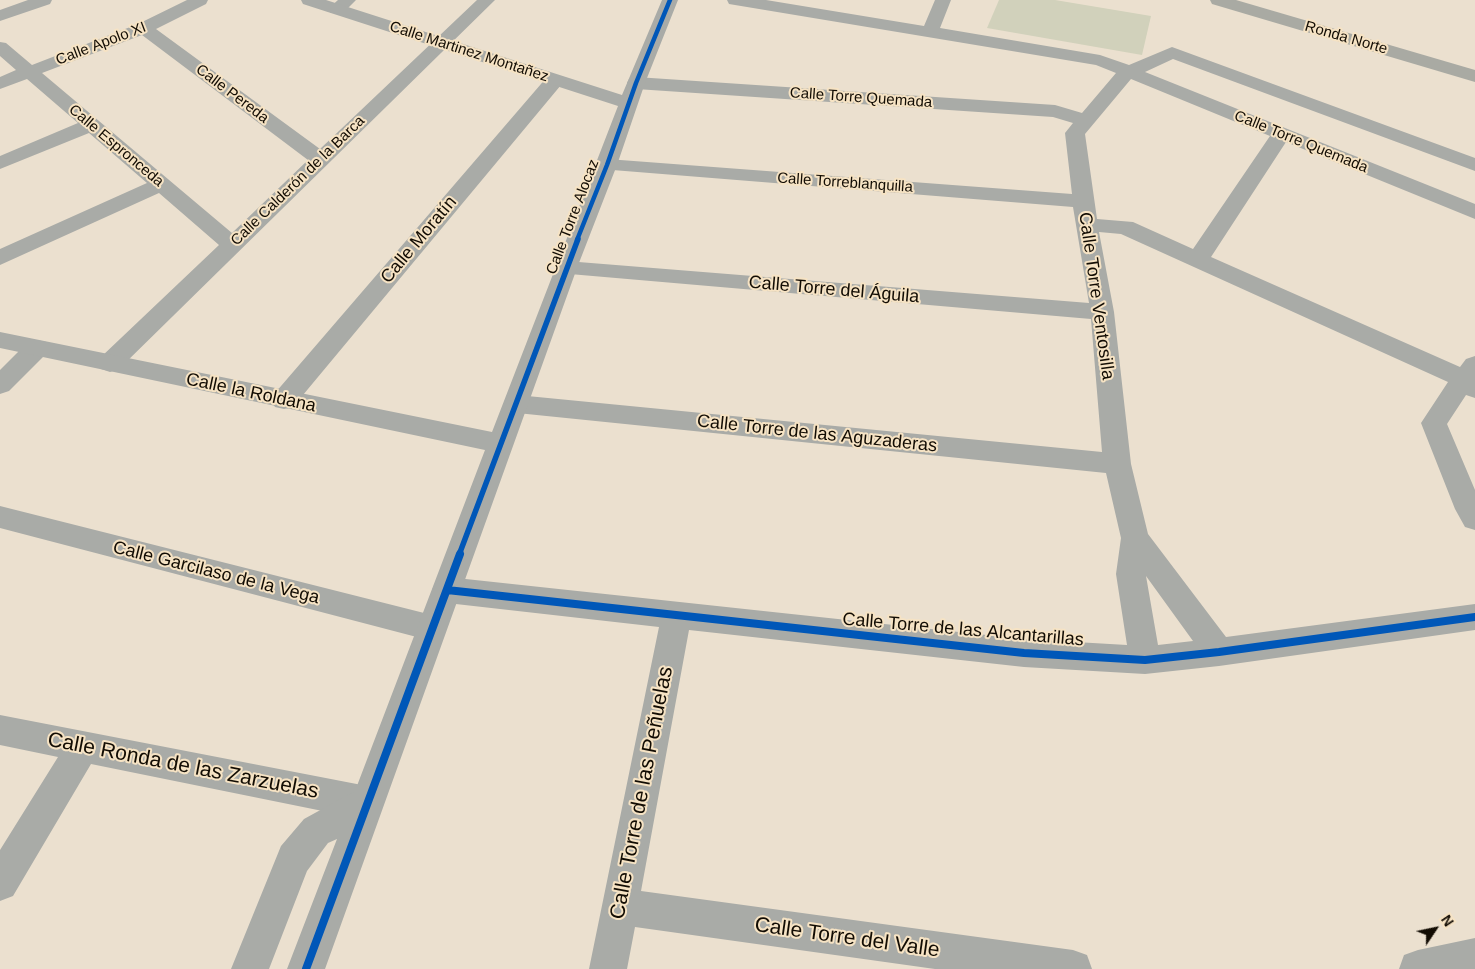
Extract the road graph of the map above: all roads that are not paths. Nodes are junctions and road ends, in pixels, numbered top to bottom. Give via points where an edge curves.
1 (44, 0) edge
2 (200, 0) edge
3 (309, 0) edge
4 (487, 0) edge
5 (670, 0) edge
6 (735, 0) edge
7 (943, 0) edge
8 (1218, 0) edge
9 (343, 4) edge
10 (0, 16) edge
11 (144, 28) junction
12 (930, 32) junction
13 (442, 44) junction
14 (0, 47) edge
15 (29, 72) junction
16 (1127, 72) junction
17 (1475, 76) edge
18 (554, 81) junction
19 (0, 82) edge
20 (636, 82) junction
21 (629, 103) junction
22 (1085, 120) junction
23 (91, 125) junction
24 (1281, 134) junction
25 (320, 160) junction
26 (0, 162) edge
27 (607, 165) junction
28 (1475, 165) edge
29 (162, 184) junction
30 (1082, 201) junction
31 (1475, 212) edge
32 (1088, 225) junction
33 (232, 245) junction
34 (0, 258) edge
35 (1198, 258) junction
36 (566, 268) junction
37 (1102, 312) junction
38 (0, 340) edge
39 (37, 348) junction
40 (110, 363) junction
41 (1471, 378) edge
42 (0, 385) edge
43 (284, 400) junction
44 (516, 404) junction
45 (502, 444) junction
46 (1117, 464) junction
47 (0, 517) edge
48 (1475, 519) edge
49 (1135, 538) junction
50 (447, 590) junction
51 (676, 616) junction
52 (1475, 617) edge
53 (432, 628) junction
54 (1220, 652) junction
55 (1145, 660) junction
56 (0, 730) edge
57 (83, 746) junction
58 (366, 803) junction
59 (0, 883) edge
60 (620, 907) junction
61 (1475, 957) edge
62 (250, 969) edge
63 (306, 969) edge
64 (608, 969) edge
65 (1073, 969) edge
66 (1418, 969) edge

1 - 10 street
2 - 11 street, Calle Apolo XI
3 - 9 street, Calle Martinez Montañez
4 - 13 street, Calle Calderón de la Barca
5 - 20 street, Calle Torre Alocaz
6 - 12 street, Calle Torre Quemada
7 - 12 street
8 - 17 main road, Ronda Norte
9 - 13 street, Calle Martinez Montañez
11 - 15 street, Calle Apolo XI
11 - 25 street, Calle Pereda
12 - 16 street, Calle Torre Quemada via 1100,60
13 - 18 street, Calle Martinez Montañez
13 - 25 street, Calle Calderón de la Barca
14 - 15 street, Calle Espronceda
15 - 19 street, Calle Apolo XI
15 - 23 street, Calle Espronceda
16 - 22 street, Calle Torre Ventosilla
16 - 24 street, Calle Torre Quemada
16 - 28 street via 1172,52
18 - 21 street, Calle Martinez Montañez
18 - 43 street, Calle Moratín
20 - 21 street, Calle Torre Alocaz
20 - 22 street, Calle Torre Quemada via 1055,111
21 - 27 street, Calle Torre Alocaz
22 - 30 street, Calle Torre Ventosilla via 1075,133
23 - 26 street
23 - 29 street, Calle Espronceda
24 - 31 street, Calle Torre Quemada
24 - 35 street
25 - 33 street, Calle Calderón de la Barca
27 - 30 street, Calle Torreblanquilla
27 - 36 street, Calle Torre Alocaz
29 - 33 street, Calle Espronceda
29 - 34 street
30 - 32 street, Calle Torre Ventosilla
32 - 35 street via 1125,227
32 - 37 street, Calle Torre Ventosilla
33 - 40 street, Calle Calderón de la Barca
35 - 41 street
36 - 37 street, Calle Torre del Águila
36 - 44 street, Calle Torre Alocaz
37 - 46 street, Calle Torre Ventosilla
38 - 39 street, Calle la Roldana
39 - 40 street, Calle la Roldana
39 - 42 street
40 - 43 street, Calle la Roldana
41 - 48 street via 1434,424
43 - 45 street, Calle la Roldana
44 - 45 street, Calle Torre Alocaz
44 - 46 street, Calle Torre de las Aguzaderas
45 - 50 street, Calle Torre Alocaz
46 - 49 street, Calle Torre Ventosilla
47 - 53 street, Calle Garcilaso de la Vega
49 - 54 street, Calle Torre Ventosilla
49 - 55 street, Calle Torre Ventosilla via 1130,574
50 - 51 street, Calle Torre de las Alcantarillas
50 - 53 street, Calle Torre Alocaz
51 - 55 street, Calle Torre de las Alcantarillas via 1024,653
51 - 60 street, Calle Torre de las Peñuelas
52 - 54 street, Calle Torre de las Alcantarillas
53 - 58 street, Calle Torre Alocaz
54 - 55 street, Calle Torre de las Alcantarillas
56 - 57 street, Calle Ronda de las Zarzuelas
57 - 58 street, Calle Ronda de las Zarzuelas
57 - 59 street
58 - 62 street, Calle Ronda de las Zarzuelas via 316,832 294,859
58 - 63 street
60 - 64 street, Calle Torre de las Peñuelas
60 - 65 street, Calle Torre del Valle
61 - 66 street

